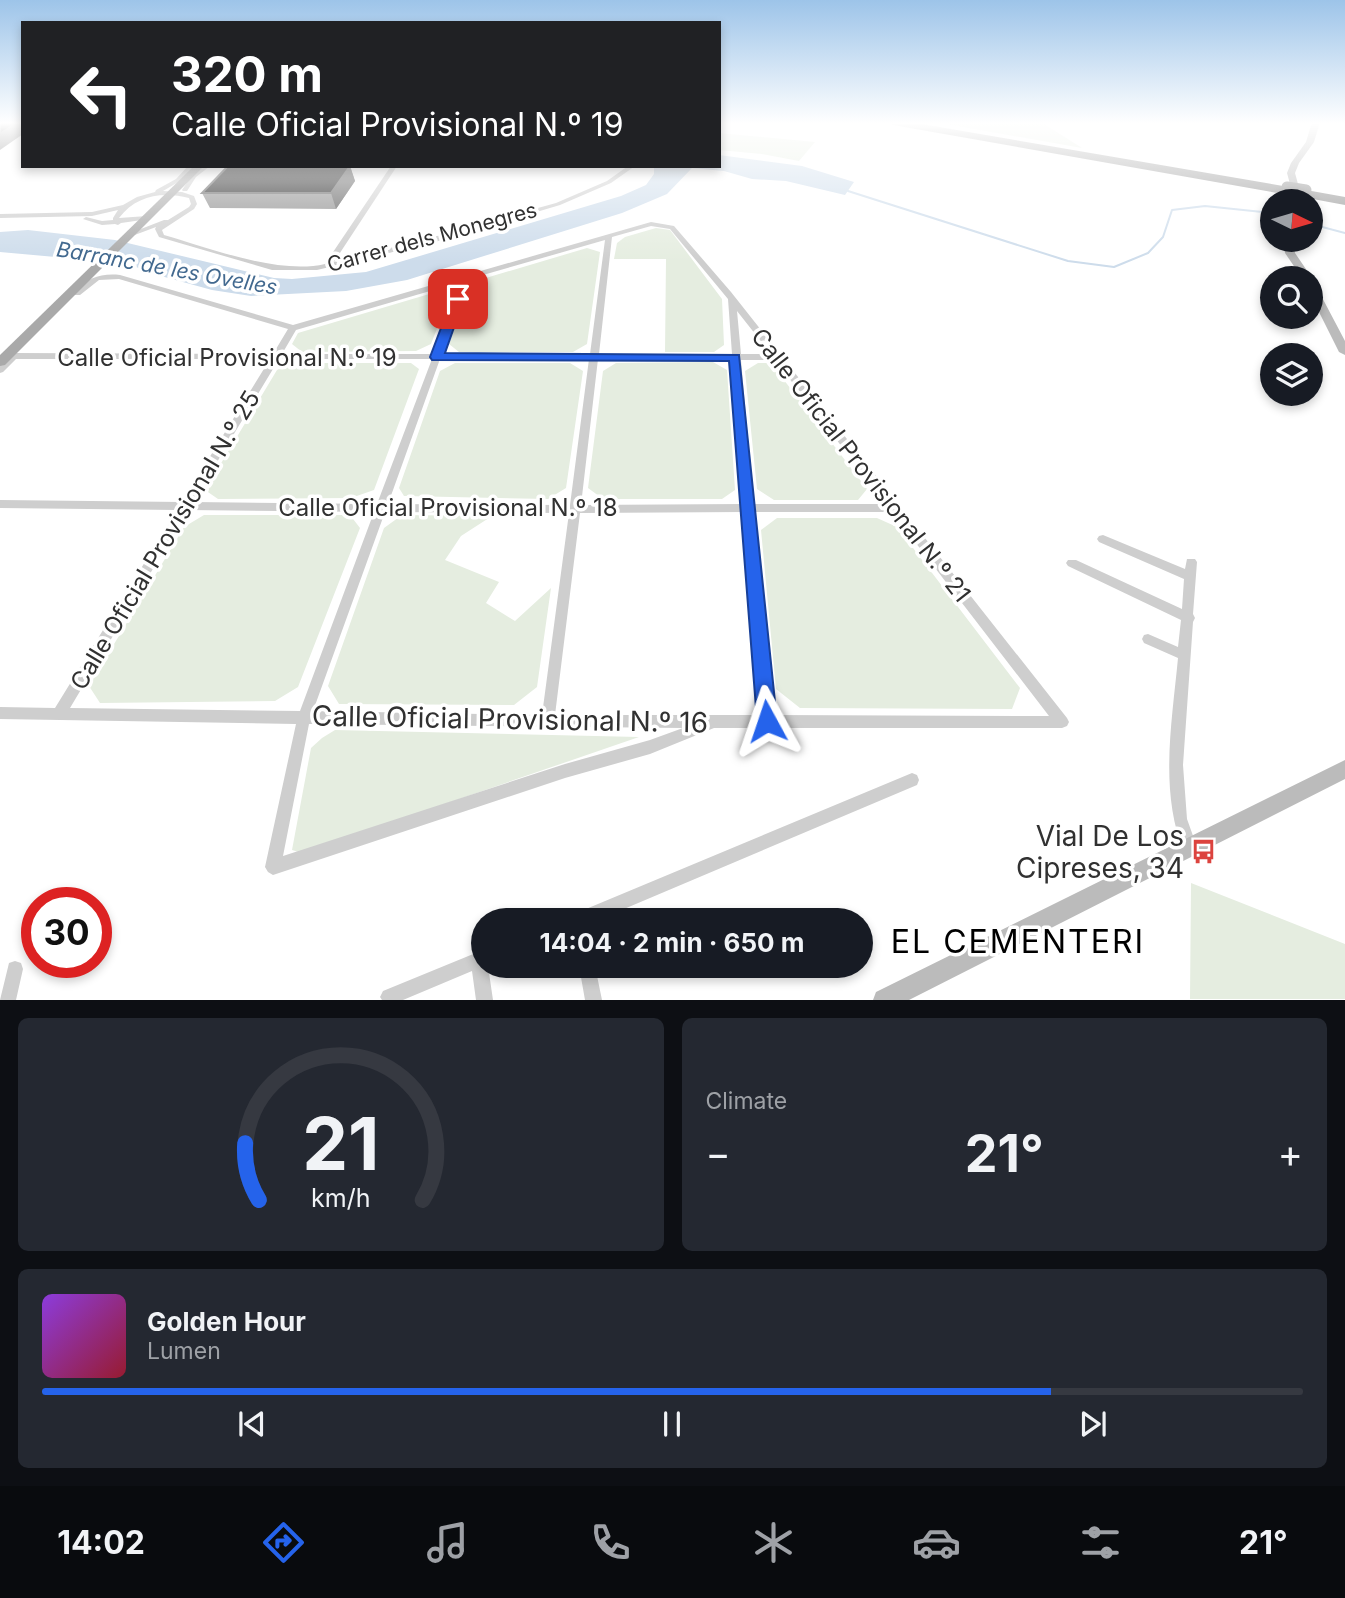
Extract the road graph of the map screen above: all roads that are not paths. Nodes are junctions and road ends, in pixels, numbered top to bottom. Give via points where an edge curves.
1 (392, 169) edge
2 (628, 169) edge
3 (1170, 169) edge
4 (1291, 169) edge
5 (191, 176) edge
6 (1288, 189) edge
7 (1298, 189) edge
8 (171, 193) junction
9 (141, 197) junction
10 (192, 197) junction
11 (1323, 197) edge
12 (1345, 199) edge
13 (122, 207) junction
14 (80, 215) junction
15 (0, 216) edge
16 (143, 219) junction
17 (173, 219) junction
18 (118, 223) junction
19 (127, 234) junction
20 (609, 237) junction
21 (100, 262) junction
22 (327, 266) junction
23 (466, 278) junction
24 (732, 299) junction
25 (1323, 309) edge
26 (293, 328) junction
27 (1345, 352) edge
28 (0, 356) edge
29 (14, 356) junction
30 (277, 357) junction
31 (437, 357) junction
32 (596, 357) junction
33 (735, 357) junction
34 (777, 358) junction
35 (0, 362) edge
36 (0, 370) edge
37 (0, 504) edge
38 (186, 505) junction
39 (382, 507) junction
40 (895, 508) junction
41 (575, 509) junction
42 (749, 509) junction
43 (1103, 539) dead end
44 (1191, 562) dead end
45 (1072, 563) dead end
46 (1191, 577) junction
47 (1189, 618) junction
48 (1148, 639) dead end
49 (1185, 656) junction
50 (0, 713) edge
51 (58, 715) junction
52 (304, 717) junction
53 (548, 721) junction
54 (715, 721) junction
55 (767, 721) junction
56 (1062, 722) joint
57 (1345, 769) edge
58 (912, 780) dead end
59 (1189, 847) junction
60 (608, 908) edge
61 (471, 962) edge
62 (15, 969) dead end
63 (483, 978) edge
64 (590, 978) edge
65 (389, 997) dead end
66 (7, 999) edge
67 (485, 999) edge
68 (594, 999) edge
69 (884, 999) edge

1 - 22 street
2 - 22 street, Carrer dels Monegres via 558,204
3 - 6 highway, bridge
4 - 7 street
5 - 8 main road
5 - 8 main road
5 - 9 street
5 - 10 street
8 - 9 street
8 - 10 street
8 - 16 main road
9 - 13 street
10 - 17 street via 192,208
11 - 12 highway
13 - 14 street via 104,214
13 - 18 street
14 - 15 street
14 - 18 street
16 - 18 street
16 - 19 main road
17 - 19 street
17 - 22 street, Carrer dels Monegres via 158,229 161,236 272,268
18 - 19 street
19 - 21 main road
20 - 23 street
20 - 24 street, Calle Oficial Provisional N.º 21 via 650,224 672,227
20 - 32 street
21 - 28 main road
21 - 35 main road
23 - 26 street
23 - 31 street
24 - 33 street
24 - 34 street, Calle Oficial Provisional N.º 21
25 - 27 street
26 - 29 street via 120,277 101,276 86,284
26 - 30 street, Calle Oficial Provisional N.º 25
29 - 30 street, Calle Oficial Provisional N.º 19
29 - 36 street
30 - 31 street, Calle Oficial Provisional N.º 19
30 - 38 street, Calle Oficial Provisional N.º 25
31 - 32 street, Calle Oficial Provisional N.º 19
31 - 39 street
32 - 33 street, Calle Oficial Provisional N.º 19
32 - 41 street
33 - 34 street, Calle Oficial Provisional N.º 19
33 - 42 street
34 - 40 street, Calle Oficial Provisional N.º 21
37 - 38 street, Calle Oficial Provisional N.º 18
38 - 39 street, Calle Oficial Provisional N.º 18
38 - 51 street, Calle Oficial Provisional N.º 25
39 - 41 street, Calle Oficial Provisional N.º 18
39 - 52 street
40 - 42 street, Calle Oficial Provisional N.º 18
40 - 56 street, Calle Oficial Provisional N.º 21
41 - 42 street, Calle Oficial Provisional N.º 18
41 - 53 street
42 - 55 street
43 - 46 street
44 - 46 street
45 - 47 street
46 - 47 street
47 - 49 street
48 - 49 street
49 - 59 street via 1177,787
50 - 51 street, Calle Oficial Provisional N.º 16
51 - 52 street, Calle Oficial Provisional N.º 16
52 - 53 street, Calle Oficial Provisional N.º 16
52 - 54 street via 274,867 650,747
53 - 54 street, Calle Oficial Provisional N.º 16
54 - 55 street, Calle Oficial Provisional N.º 16
55 - 56 street, Calle Oficial Provisional N.º 16
57 - 59 street
58 - 60 street
59 - 69 street
61 - 65 street
62 - 66 street
63 - 67 street
64 - 68 street

